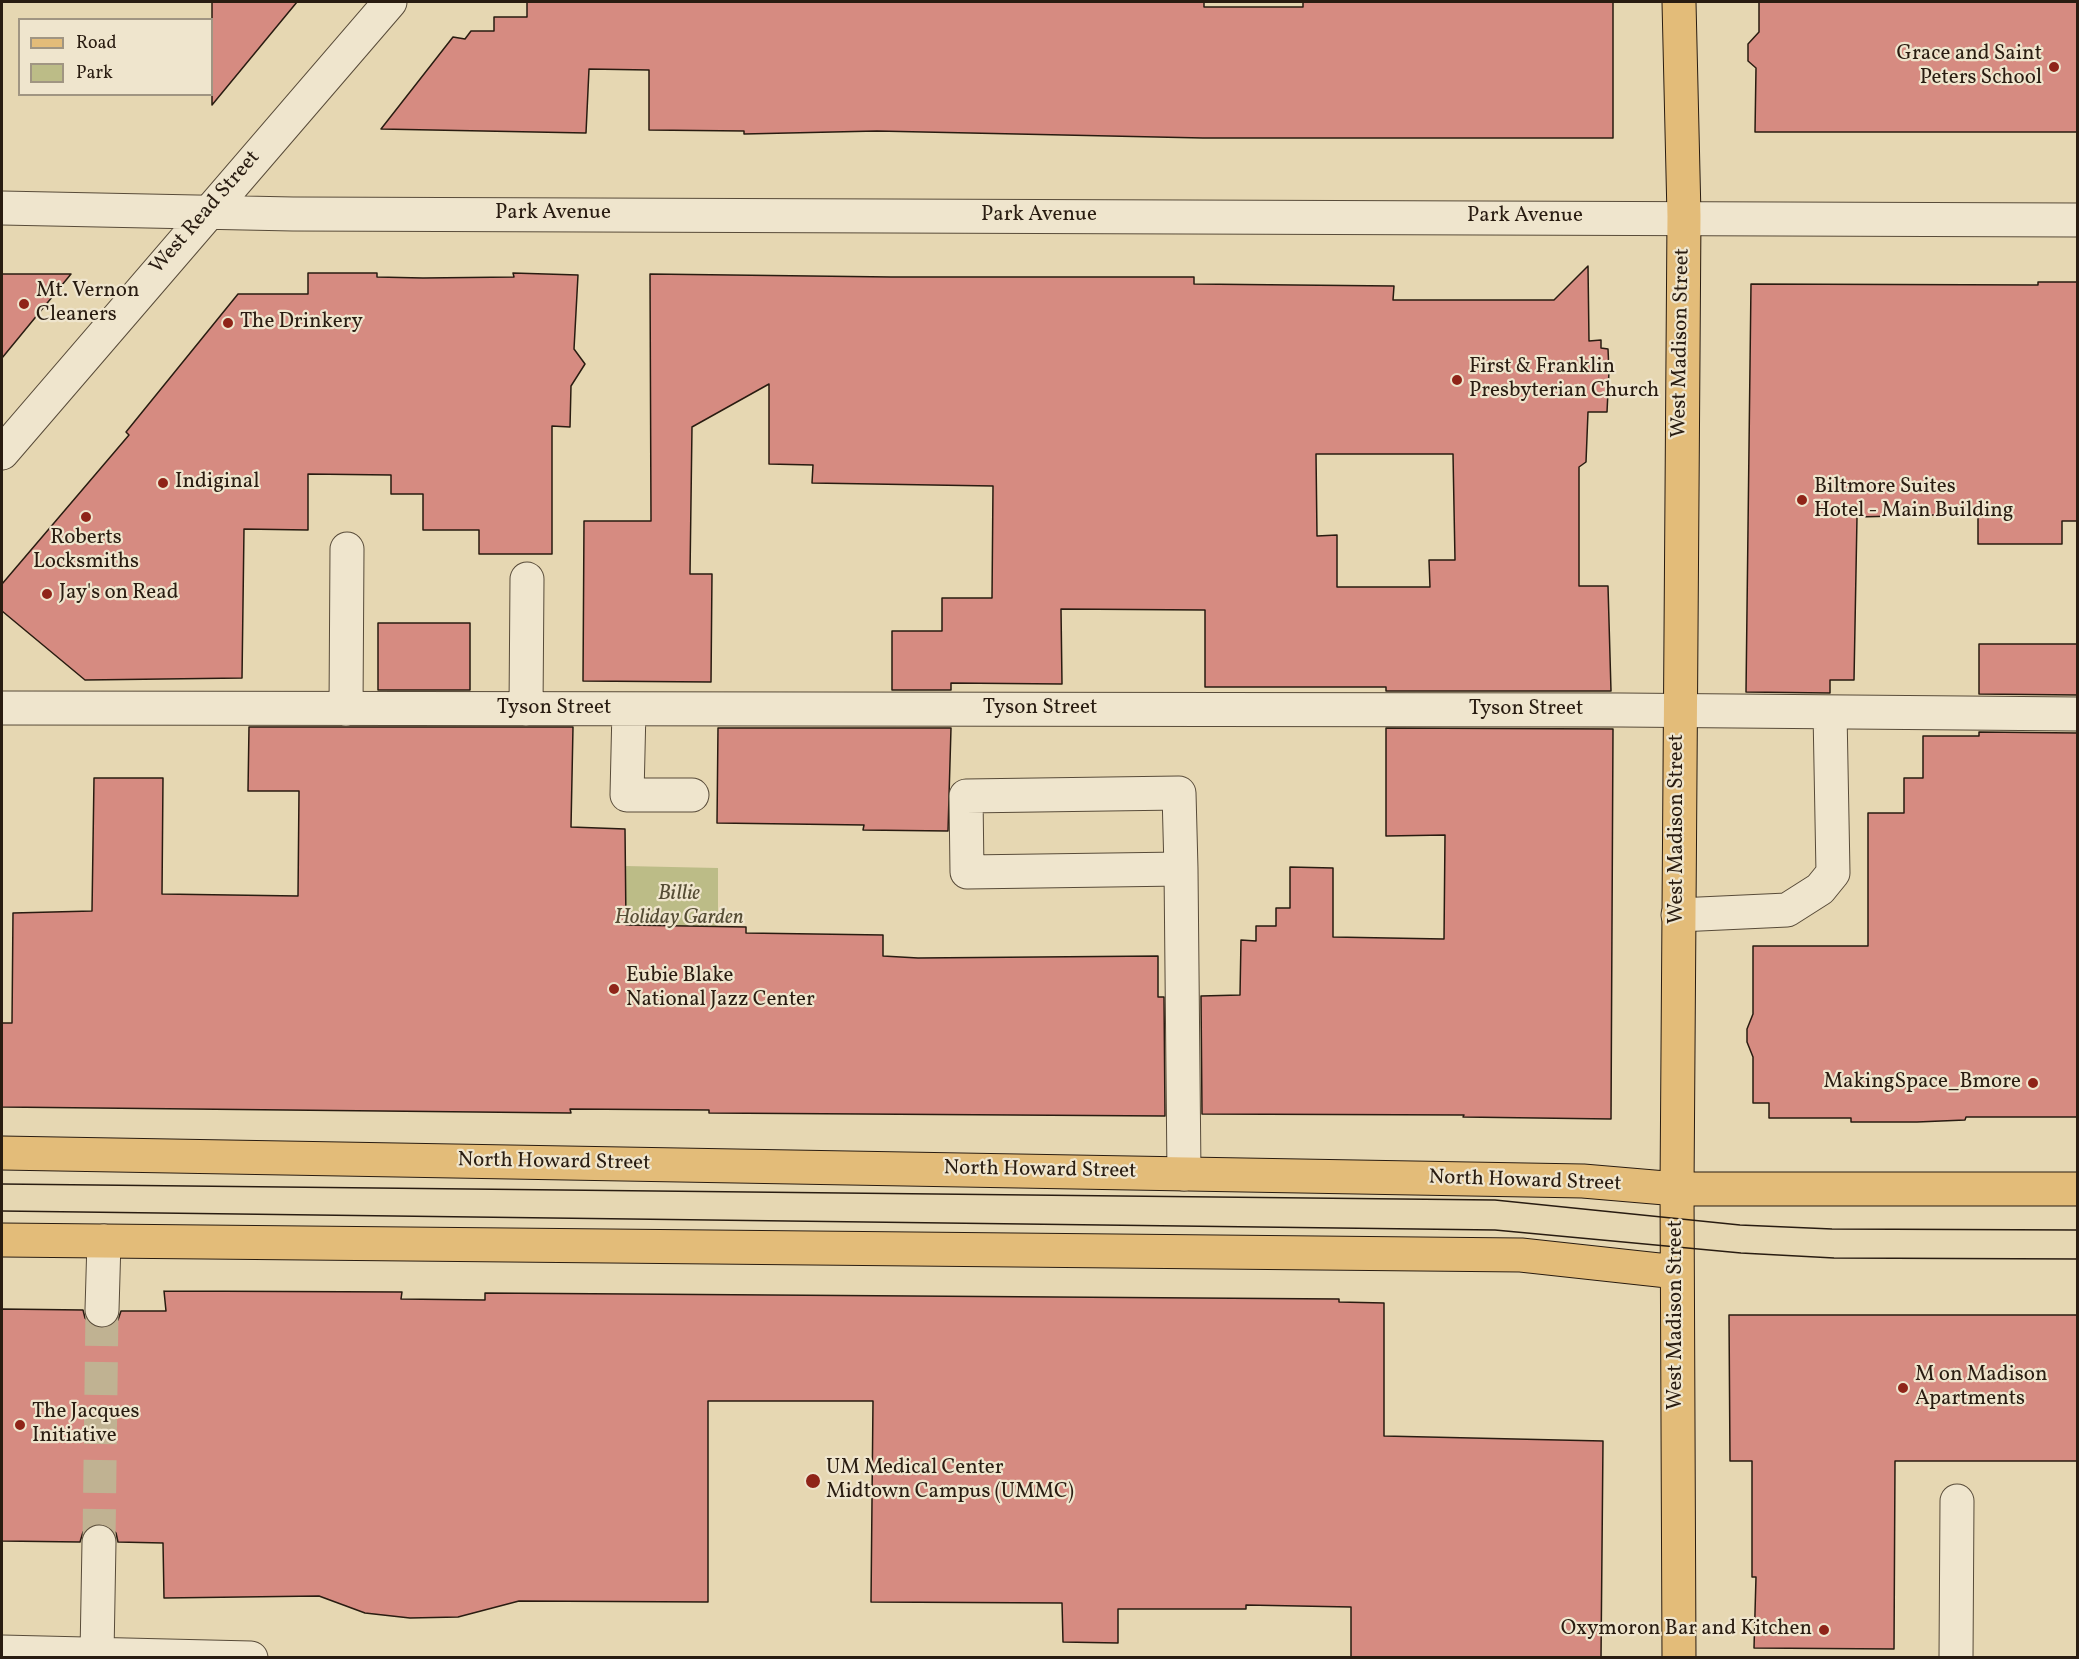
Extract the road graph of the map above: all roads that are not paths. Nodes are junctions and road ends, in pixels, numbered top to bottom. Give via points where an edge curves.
1 (390, 2) edge
2 (1678, 2) edge
3 (2, 208) edge
4 (206, 213) junction
5 (1683, 216) junction
6 (2078, 220) edge
7 (2, 453) edge
8 (347, 549) dead end
9 (527, 579) dead end
10 (2, 708) edge
11 (346, 709) junction
12 (526, 709) junction
13 (629, 709) junction
14 (1678, 711) junction
15 (1830, 712) junction
16 (2078, 714) edge
17 (692, 795) dead end
18 (1181, 870) junction
19 (1678, 915) junction
20 (2, 1153) edge
21 (1184, 1174) junction
22 (1677, 1189) junction
23 (2078, 1189) edge
24 (2, 1240) edge
25 (104, 1241) junction
26 (1677, 1272) junction
27 (102, 1310) tunnel mouth
28 (1957, 1501) dead end
29 (99, 1542) tunnel mouth
30 (2, 1652) edge
31 (97, 1654) junction
32 (251, 1658) edge
33 (1679, 1658) edge
34 (1956, 1658) edge

1 - 4 street, West Read Street
2 - 5 main road, West Madison Street
3 - 4 street, Park Avenue
4 - 5 street, Park Avenue
4 - 7 street, West Read Street
5 - 6 street, Park Avenue
5 - 14 main road, West Madison Street
8 - 11 street
9 - 12 street
10 - 11 street, Tyson Street
11 - 12 street, Tyson Street
12 - 13 street, Tyson Street
13 - 14 street, Tyson Street
13 - 17 street via 627,795
14 - 15 street, Tyson Street
14 - 19 main road, West Madison Street
15 - 16 street, Tyson Street
15 - 19 street via 1833,873 1820,889 1787,910
18 - 18 street via 1179,793 966,796 967,872
18 - 21 street
19 - 22 main road, West Madison Street
20 - 21 main road, North Howard Street
21 - 22 main road, North Howard Street via 1583,1181
22 - 23 main road, North Howard Street
22 - 26 main road, West Madison Street
24 - 25 main road
25 - 26 main road via 1521,1256
25 - 27 street
26 - 33 main road, West Madison Street
28 - 34 street
29 - 31 street
30 - 31 street
31 - 32 street

